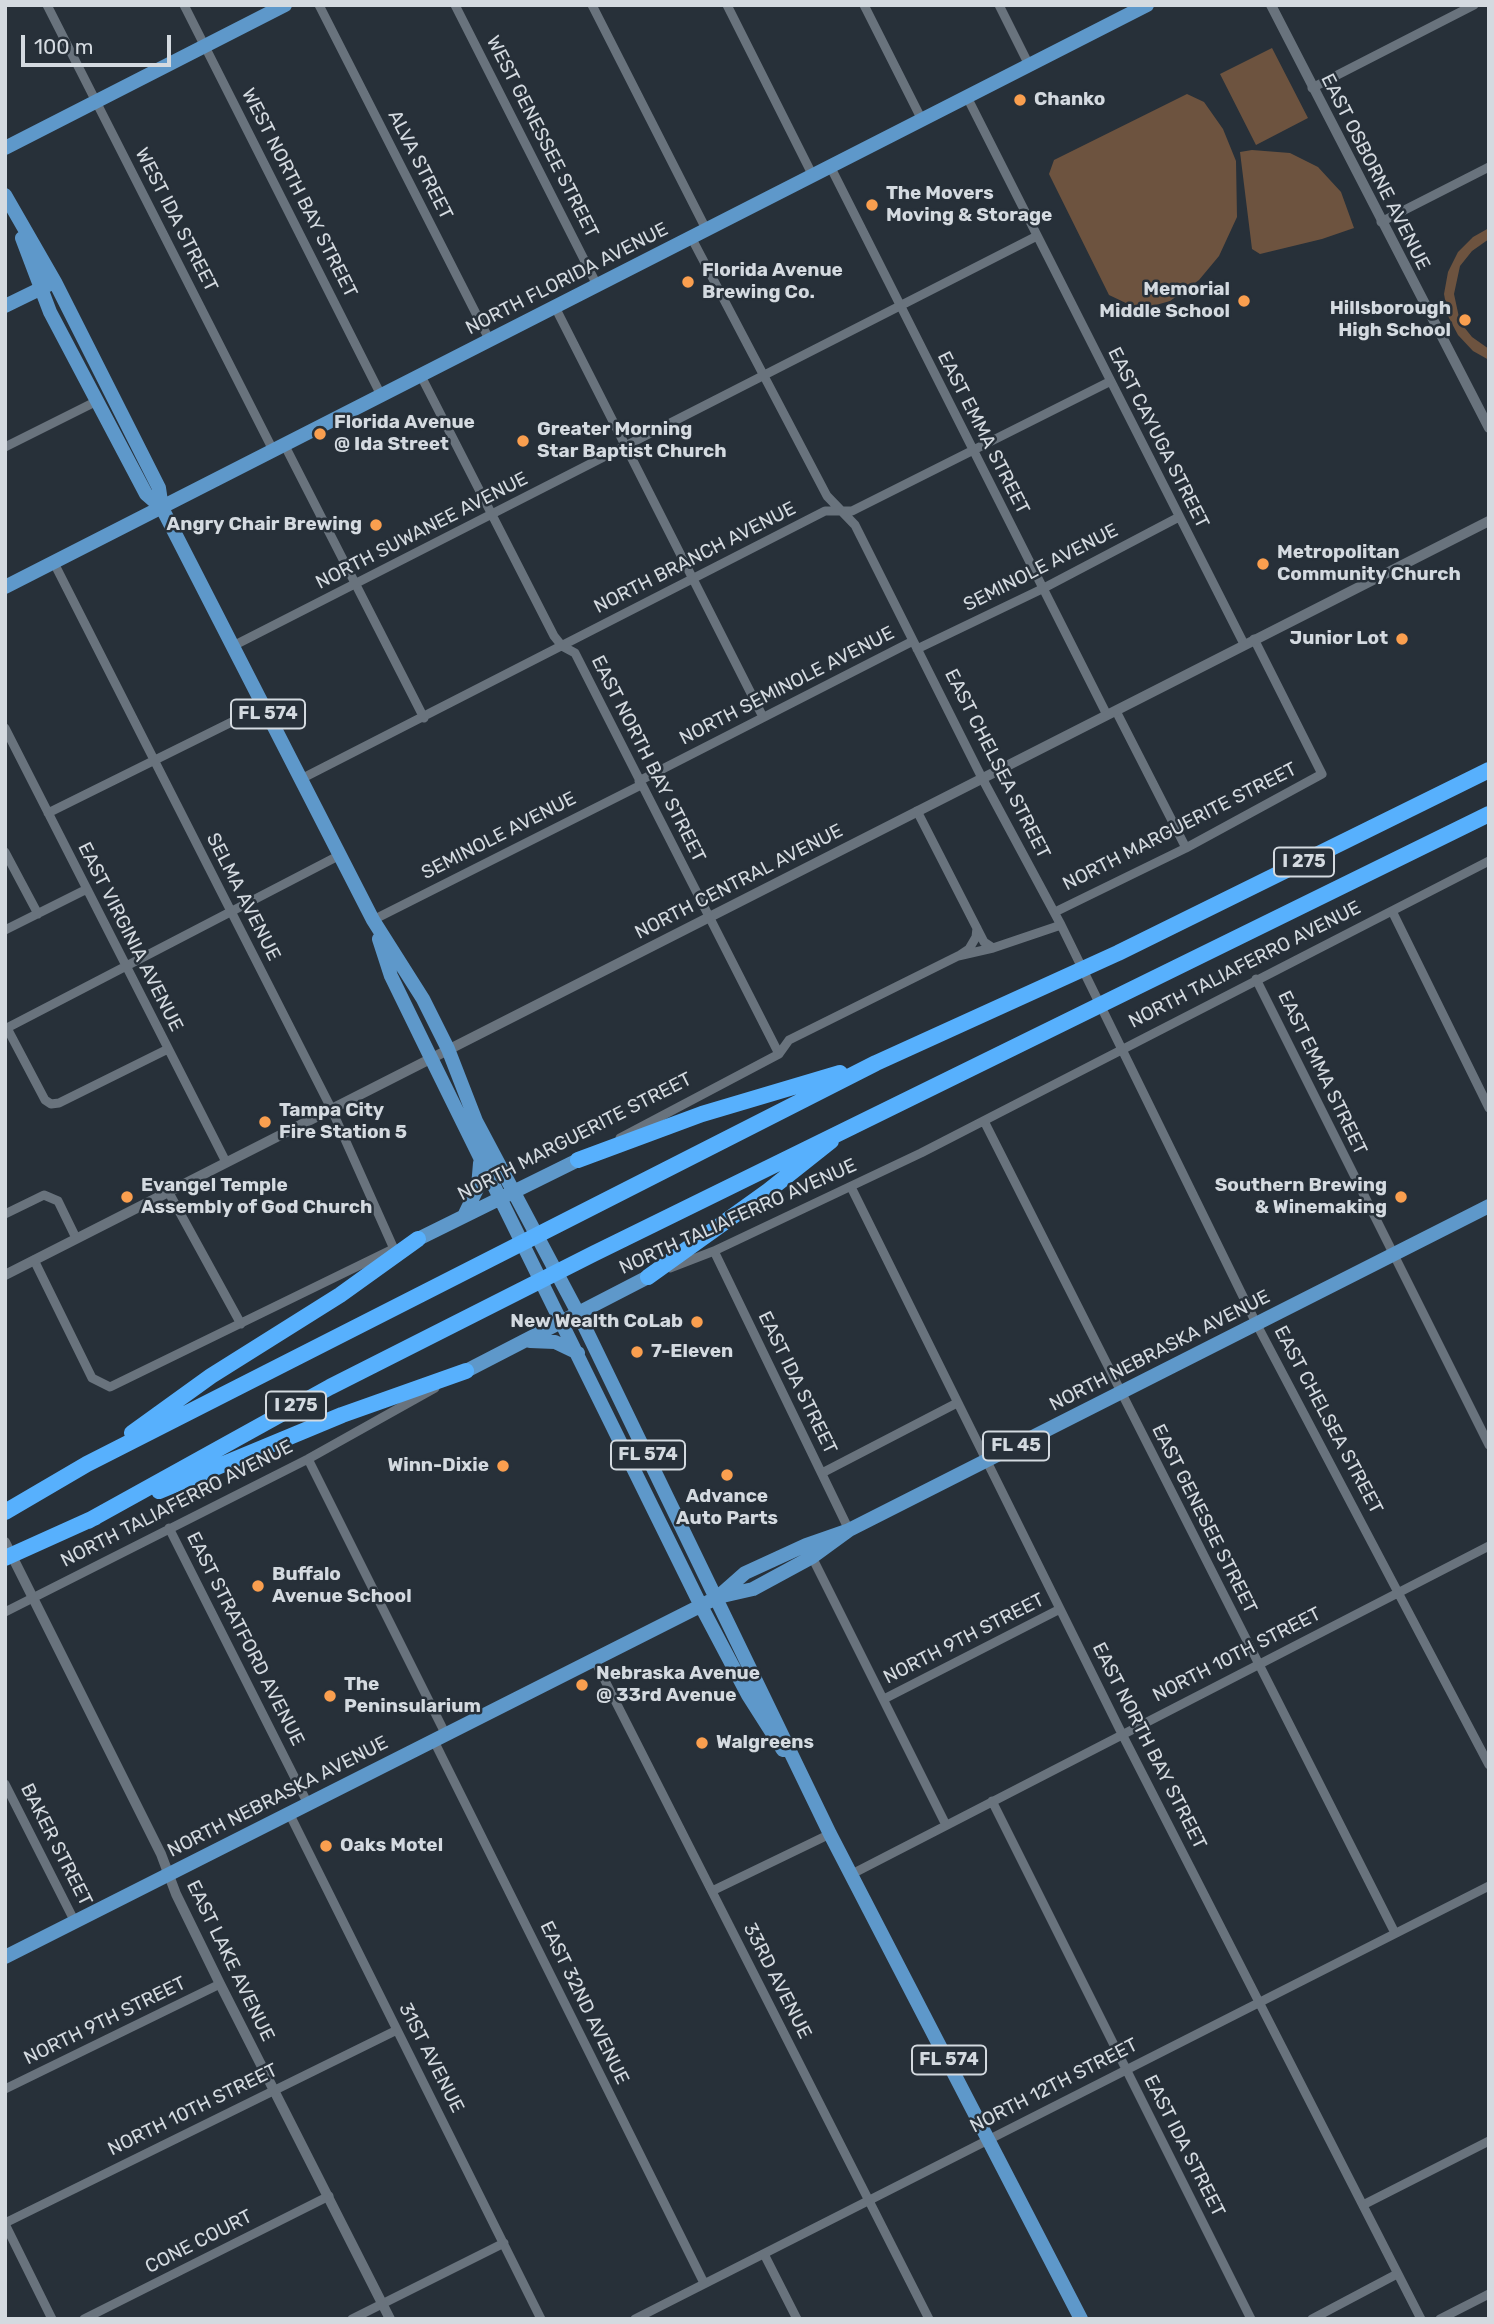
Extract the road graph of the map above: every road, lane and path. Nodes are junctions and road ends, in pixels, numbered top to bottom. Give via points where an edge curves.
1 (47, 5) edge
2 (184, 5) edge
3 (285, 5) edge
4 (319, 5) edge
5 (455, 5) edge
6 (592, 5) edge
7 (727, 5) edge
8 (864, 5) edge
9 (999, 5) edge
10 (1271, 5) edge
11 (1474, 5) edge
12 (1140, 7) edge
13 (204, 47) junction
14 (1029, 65) junction
15 (1312, 88) junction
16 (967, 97) junction
17 (96, 101) junction
18 (922, 120) junction
19 (5, 148) edge
20 (830, 166) junction
21 (1489, 167) edge
22 (812, 174) junction
23 (7, 199) edge
24 (1381, 222) junction
25 (706, 229) junction
26 (1037, 236) junction
27 (691, 237) junction
28 (55, 282) junction
29 (597, 285) junction
30 (41, 289) junction
31 (5, 306) edge
32 (555, 307) junction
33 (900, 307) junction
34 (490, 341) junction
35 (762, 375) junction
36 (422, 376) junction
37 (1109, 382) junction
38 (382, 397) junction
39 (97, 401) junction
40 (1489, 428) edge
41 (5, 447) edge
42 (625, 447) junction
43 (279, 449) junction
44 (972, 451) junction
45 (162, 508) junction
46 (841, 510) junction
47 (491, 516) junction
48 (1179, 517) junction
49 (1489, 521) edge
50 (54, 563) junction
51 (693, 579) junction
52 (356, 584) junction
53 (5, 587) edge
54 (1042, 589) junction
55 (1249, 641) junction
56 (915, 645) junction
57 (233, 646) junction
58 (562, 646) junction
59 (264, 706) junction
60 (1111, 713) junction
61 (763, 717) junction
62 (424, 718) junction
63 (5, 728) edge
64 (8, 739) edge
65 (155, 760) junction
66 (1489, 770) edge
67 (1322, 774) joint
68 (982, 778) junction
69 (301, 779) junction
70 (640, 783) junction
71 (917, 811) junction
72 (48, 813) junction
73 (1489, 814) edge
74 (1186, 848) junction
75 (5, 852) edge
76 (340, 855) junction
77 (1489, 860) edge
78 (87, 889) junction
79 (1392, 911) junction
80 (231, 912) junction
81 (1055, 912) junction
82 (38, 914) junction
83 (709, 916) junction
84 (373, 920) junction
85 (1061, 925) junction
86 (977, 929) junction
87 (5, 930) edge
88 (993, 948) junction
89 (958, 956) junction
90 (126, 967) junction
91 (1256, 979) junction
92 (6, 1028) edge
93 (168, 1049) junction
94 (448, 1049) junction
95 (1121, 1049) junction
96 (779, 1054) junction
97 (430, 1058) junction
98 (876, 1063) junction
99 (331, 1108) junction
100 (1489, 1108) edge
101 (984, 1121) junction
102 (852, 1124) junction
103 (480, 1158) junction
104 (578, 1160) junction
105 (226, 1162) junction
106 (851, 1187) junction
107 (168, 1191) junction
108 (507, 1196) junction
109 (1489, 1206) edge
110 (5, 1214) edge
111 (464, 1216) junction
112 (76, 1238) junction
113 (418, 1239) junction
114 (394, 1249) junction
115 (713, 1251) junction
116 (1392, 1255) junction
117 (34, 1260) junction
118 (5, 1275) edge
119 (648, 1277) junction
120 (578, 1313) junction
121 (562, 1321) junction
122 (1256, 1323) junction
123 (241, 1324) junction
124 (525, 1341) junction
125 (579, 1353) junction
126 (466, 1371) junction
127 (1120, 1393) junction
128 (957, 1403) junction
129 (1489, 1445) edge
130 (309, 1459) junction
131 (986, 1461) junction
132 (87, 1465) junction
133 (822, 1473) junction
134 (5, 1512) edge
135 (88, 1521) junction
136 (169, 1528) junction
137 (849, 1530) junction
138 (5, 1542) edge
139 (1489, 1546) edge
140 (812, 1557) junction
141 (5, 1558) edge
142 (1399, 1591) junction
143 (34, 1597) junction
144 (718, 1597) junction
145 (701, 1606) junction
146 (1060, 1609) junction
147 (5, 1612) edge
148 (594, 1658) junction
149 (1258, 1664) junction
150 (884, 1699) junction
151 (1122, 1734) junction
152 (439, 1736) junction
153 (1489, 1765) edge
154 (5, 1784) edge
155 (816, 1801) junction
156 (992, 1801) junction
157 (308, 1804) junction
158 (289, 1813) junction
159 (946, 1825) junction
160 (831, 1834) junction
161 (168, 1874) junction
162 (852, 1874) junction
163 (1489, 1886) edge
164 (712, 1891) junction
165 (75, 1922) junction
166 (1395, 1933) junction
167 (5, 1957) edge
168 (220, 1984) junction
169 (1260, 2002) junction
170 (397, 2030) junction
171 (1126, 2069) junction
172 (5, 2089) edge
173 (275, 2089) junction
174 (989, 2137) junction
175 (1489, 2141) edge
176 (329, 2196) junction
177 (869, 2201) junction
178 (1363, 2205) junction
179 (5, 2223) edge
180 (504, 2243) junction
181 (764, 2254) junction
182 (1397, 2274) junction
183 (704, 2283) junction
184 (1489, 2294) edge
185 (383, 2303) junction
186 (52, 2319) edge
187 (84, 2319) edge
188 (352, 2319) edge
189 (390, 2319) edge
190 (541, 2319) edge
191 (635, 2319) edge
192 (797, 2319) edge
193 (929, 2319) edge
194 (1081, 2319) edge
195 (1251, 2319) edge
196 (1312, 2319) edge
197 (1421, 2319) edge
198 (1440, 2319) edge

1 - 17 street, WEST IDA STREET
2 - 13 street, WEST NORTH BAY STREET
3 - 13 main road
4 - 34 street, ALVA STREET
5 - 29 street, WEST GENESSEE STREET
6 - 25 street
7 - 22 street
8 - 18 street
9 - 14 street
10 - 15 street, EAST OSBORNE AVENUE
11 - 15 street
12 - 14 main road, NORTH FLORIDA AVENUE
13 - 17 main road
13 - 38 street, WEST NORTH BAY STREET
14 - 16 main road, NORTH FLORIDA AVENUE
15 - 24 street, EAST OSBORNE AVENUE
16 - 18 main road, NORTH FLORIDA AVENUE
16 - 26 street, EAST CAYUGA STREET
17 - 19 main road
17 - 43 street, WEST IDA STREET
18 - 20 main road, NORTH FLORIDA AVENUE
20 - 22 main road, NORTH FLORIDA AVENUE
20 - 33 street, EAST EMMA STREET
21 - 24 street
22 - 25 main road, NORTH FLORIDA AVENUE
23 - 28 main road, FL 574
23 - 30 main road, FL 574
24 - 40 street, EAST OSBORNE AVENUE
25 - 27 main road, NORTH FLORIDA AVENUE
26 - 33 street, NORTH SUWANEE AVENUE
26 - 37 street, EAST CAYUGA STREET
27 - 29 main road, NORTH FLORIDA AVENUE
27 - 35 street, EAST CHELSEA STREET
28 - 30 main road
28 - 45 main road, FL 574 via 159,487
29 - 32 main road, NORTH FLORIDA AVENUE
30 - 31 main road
30 - 39 main road, FL 574
32 - 34 main road, NORTH FLORIDA AVENUE
32 - 42 street
33 - 35 street, NORTH SUWANEE AVENUE
33 - 44 street, EAST EMMA STREET
34 - 36 main road, NORTH FLORIDA AVENUE
35 - 42 street, NORTH SUWANEE AVENUE
35 - 46 street, EAST CHELSEA STREET via 827,496
36 - 38 main road, NORTH FLORIDA AVENUE
36 - 47 street, EAST NORTH BAY STREET
37 - 44 street, NORTH BRANCH AVENUE
37 - 48 street, EAST CAYUGA STREET
38 - 43 main road, NORTH FLORIDA AVENUE
39 - 41 street
39 - 45 main road, FL 574 via 146,494
42 - 47 street, NORTH SUWANEE AVENUE
42 - 51 street
43 - 45 main road, NORTH FLORIDA AVENUE
43 - 52 street
44 - 46 street, NORTH BRANCH AVENUE via 852,511
44 - 54 street, EAST EMMA STREET
45 - 50 main road, NORTH FLORIDA AVENUE
45 - 57 main road, FL 574
46 - 51 street, NORTH BRANCH AVENUE via 825,511
46 - 56 street, EAST CHELSEA STREET via 855,525
47 - 52 street, NORTH SUWANEE AVENUE
47 - 58 street, EAST NORTH BAY STREET
48 - 54 street, SEMINOLE AVENUE
48 - 55 street, EAST CAYUGA STREET
49 - 55 street, NORTH CENTRAL AVENUE
50 - 53 main road, NORTH FLORIDA AVENUE
50 - 65 street, SELMA AVENUE
51 - 58 street, NORTH BRANCH AVENUE
51 - 61 street
52 - 57 street, NORTH SUWANEE AVENUE
52 - 62 street
54 - 56 street, SEMINOLE AVENUE
54 - 60 street, EAST EMMA STREET
55 - 60 street, NORTH CENTRAL AVENUE
55 - 67 street, EAST CAYUGA STREET
56 - 61 street, NORTH SEMINOLE AVENUE
56 - 68 street, EAST CHELSEA STREET
57 - 59 main road, FL 574
58 - 62 street, NORTH BRANCH AVENUE
58 - 70 street, EAST NORTH BAY STREET via 575,653
59 - 65 street
59 - 69 main road, FL 574
60 - 68 street, NORTH CENTRAL AVENUE
60 - 74 street, EAST EMMA STREET
61 - 70 street, NORTH SEMINOLE AVENUE
62 - 69 street, NORTH BRANCH AVENUE
63 - 64 street, EAST VIRGINIA AVENUE
64 - 72 street, EAST VIRGINIA AVENUE
65 - 72 street
65 - 80 street, SELMA AVENUE
66 - 98 highway, I 275 via 1041,990
67 - 74 street, NORTH MARGUERITE STREET
68 - 71 street, NORTH CENTRAL AVENUE
68 - 81 street, EAST CHELSEA STREET
69 - 76 main road, FL 574
70 - 83 street, EAST NORTH BAY STREET
70 - 84 street, SEMINOLE AVENUE
71 - 83 street, NORTH CENTRAL AVENUE
71 - 86 street
72 - 78 street, EAST VIRGINIA AVENUE
73 - 102 highway, I 275
74 - 81 street, NORTH MARGUERITE STREET
75 - 82 street
76 - 80 street
76 - 84 main road, FL 574
77 - 79 street, NORTH TALIAFERRO AVENUE
78 - 82 street
78 - 90 street, EAST VIRGINIA AVENUE
79 - 91 street, NORTH TALIAFERRO AVENUE
79 - 100 street
80 - 90 street
80 - 99 street, SELMA AVENUE
81 - 85 street, EAST CHELSEA STREET
82 - 87 street
83 - 94 street, NORTH CENTRAL AVENUE
83 - 96 street, EAST NORTH BAY STREET
84 - 94 main road, FL 574 via 414,981
84 - 97 main road, FL 574 via 391,975
85 - 88 street, NORTH MARGUERITE STREET
85 - 95 street, EAST CHELSEA STREET
86 - 88 street
86 - 89 street via 969,948
88 - 89 street, NORTH MARGUERITE STREET
89 - 96 street, NORTH MARGUERITE STREET via 789,1040
90 - 92 street
90 - 93 street, EAST VIRGINIA AVENUE
91 - 95 street, NORTH TALIAFERRO AVENUE
91 - 116 street, EAST EMMA STREET
92 - 93 street via 51,1104
93 - 105 street, EAST VIRGINIA AVENUE
94 - 97 street, NORTH CENTRAL AVENUE
94 - 108 main road, FL 574
95 - 101 street, NORTH TALIAFERRO AVENUE
95 - 122 street, EAST CHELSEA STREET
96 - 104 street, NORTH MARGUERITE STREET
97 - 99 street, NORTH CENTRAL AVENUE
97 - 103 main road, FL 574
98 - 104 highway via 702,1114
98 - 132 highway, I 275
99 - 105 street, NORTH CENTRAL AVENUE
99 - 114 street, SELMA AVENUE
101 - 106 street, NORTH TALIAFERRO AVENUE
101 - 127 street, EAST GENESEE STREET
102 - 119 highway
102 - 135 highway, I 275 via 330,1387
103 - 108 main road, FL 574
103 - 111 main road via 478,1187
104 - 108 main road, NORTH MARGUERITE STREET
105 - 107 street, NORTH CENTRAL AVENUE
106 - 115 street, NORTH TALIAFERRO AVENUE
106 - 128 street, EAST NORTH BAY STREET
107 - 112 street, NORTH CENTRAL AVENUE
107 - 123 street
108 - 111 main road, NORTH MARGUERITE STREET
108 - 120 main road, FL 574
108 - 121 main road, FL 574
109 - 116 main road, NORTH NEBRASKA AVENUE / FL 45
110 - 112 street via 44,1195 58,1201
111 - 113 main road, NORTH MARGUERITE STREET
112 - 117 street, NORTH CENTRAL AVENUE
113 - 114 street, NORTH MARGUERITE STREET
113 - 132 highway
114 - 123 street, NORTH MARGUERITE STREET
115 - 119 street, NORTH TALIAFERRO AVENUE
115 - 133 street, EAST IDA STREET
116 - 122 main road, NORTH NEBRASKA AVENUE / FL 45
116 - 129 street, EAST EMMA STREET
117 - 118 street, NORTH CENTRAL AVENUE
117 - 123 street, NORTH MARGUERITE STREET via 92,1378 104,1386 117,1385
119 - 120 main road, NORTH TALIAFERRO AVENUE
120 - 121 main road, NORTH TALIAFERRO AVENUE
120 - 144 main road, FL 574
121 - 124 main road, NORTH TALIAFERRO AVENUE
121 - 125 main road, FL 574
122 - 127 main road, NORTH NEBRASKA AVENUE / FL 45
122 - 142 street, EAST CHELSEA STREET
124 - 125 main road via 555,1342
124 - 126 main road, NORTH TALIAFERRO AVENUE
125 - 145 main road, FL 574
126 - 130 street, NORTH TALIAFERRO AVENUE
126 - 135 highway via 342,1415
127 - 131 main road, NORTH NEBRASKA AVENUE / FL 45
127 - 149 street, EAST GENESEE STREET
128 - 131 street, EAST NORTH BAY STREET
128 - 133 street
130 - 136 street, NORTH TALIAFERRO AVENUE
130 - 152 street
131 - 137 main road, NORTH NEBRASKA AVENUE / FL 45
131 - 146 street, EAST NORTH BAY STREET
132 - 134 highway, I 275
133 - 137 street, EAST IDA STREET
135 - 141 highway, I 275
136 - 143 street, NORTH TALIAFERRO AVENUE
136 - 157 street, EAST STRATFORD AVENUE
137 - 140 main road, NORTH NEBRASKA AVENUE / FL 45
137 - 144 main road, NORTH NEBRASKA AVENUE / FL 45 via 745,1573
138 - 143 street, EAST LAKE AVENUE
139 - 142 street, NORTH 10TH STREET
140 - 144 main road, NORTH NEBRASKA AVENUE / FL 45 via 753,1589
140 - 150 street
142 - 149 street, NORTH 10TH STREET
142 - 153 street, EAST CHELSEA STREET
143 - 147 street, NORTH TALIAFERRO AVENUE
143 - 161 street, EAST LAKE AVENUE
144 - 145 main road, NORTH NEBRASKA AVENUE / FL 45
144 - 155 main road, FL 574
145 - 148 main road, NORTH NEBRASKA AVENUE / FL 45
145 - 155 main road, FL 574 via 748,1695
146 - 150 street, NORTH 9TH STREET
146 - 151 street, EAST NORTH BAY STREET
148 - 152 main road, NORTH NEBRASKA AVENUE / FL 45
148 - 164 street, 33RD AVENUE
149 - 151 street, NORTH 10TH STREET
149 - 166 street, EAST GENESEE STREET
150 - 159 street
151 - 156 street, NORTH 10TH STREET
151 - 169 street, EAST NORTH BAY STREET
152 - 157 main road, NORTH NEBRASKA AVENUE / FL 45
152 - 183 street, EAST 32ND AVENUE
154 - 165 street, BAKER STREET
155 - 160 main road, FL 574
156 - 159 street, NORTH 10TH STREET
156 - 171 street, EAST IDA STREET
157 - 158 main road, NORTH NEBRASKA AVENUE / FL 45
158 - 161 main road, NORTH NEBRASKA AVENUE / FL 45
158 - 170 street, 31ST AVENUE
159 - 162 street, NORTH 10TH STREET
160 - 162 main road, FL 574
160 - 164 street
161 - 165 main road, NORTH NEBRASKA AVENUE / FL 45
161 - 168 street, EAST LAKE AVENUE
162 - 174 main road, FL 574
163 - 166 street, NORTH 12TH STREET
164 - 177 street, 33RD AVENUE
165 - 167 main road, NORTH NEBRASKA AVENUE / FL 45
166 - 169 street, NORTH 12TH STREET
168 - 172 street, NORTH 9TH STREET
168 - 173 street, EAST LAKE AVENUE
169 - 171 street, NORTH 12TH STREET
169 - 178 street, EAST NORTH BAY STREET
170 - 173 street, NORTH 10TH STREET
170 - 180 street, 31ST AVENUE
171 - 174 street, NORTH 12TH STREET
171 - 195 street, EAST IDA STREET
173 - 176 street, EAST LAKE AVENUE
173 - 179 street, NORTH 10TH STREET
174 - 177 street, NORTH 12TH STREET
174 - 194 main road, FL 574
175 - 178 street
176 - 185 street, EAST LAKE AVENUE
176 - 187 street, CONE COURT
177 - 181 street, NORTH 12TH STREET
177 - 193 street, 33RD AVENUE
178 - 182 street, EAST NORTH BAY STREET
179 - 186 street
180 - 185 street
180 - 190 street, 31ST AVENUE
181 - 183 street, NORTH 12TH STREET
181 - 192 street
182 - 196 street
182 - 197 street, EAST NORTH BAY STREET
183 - 191 street, NORTH 12TH STREET
184 - 198 street
185 - 188 street
185 - 189 street, EAST LAKE AVENUE

